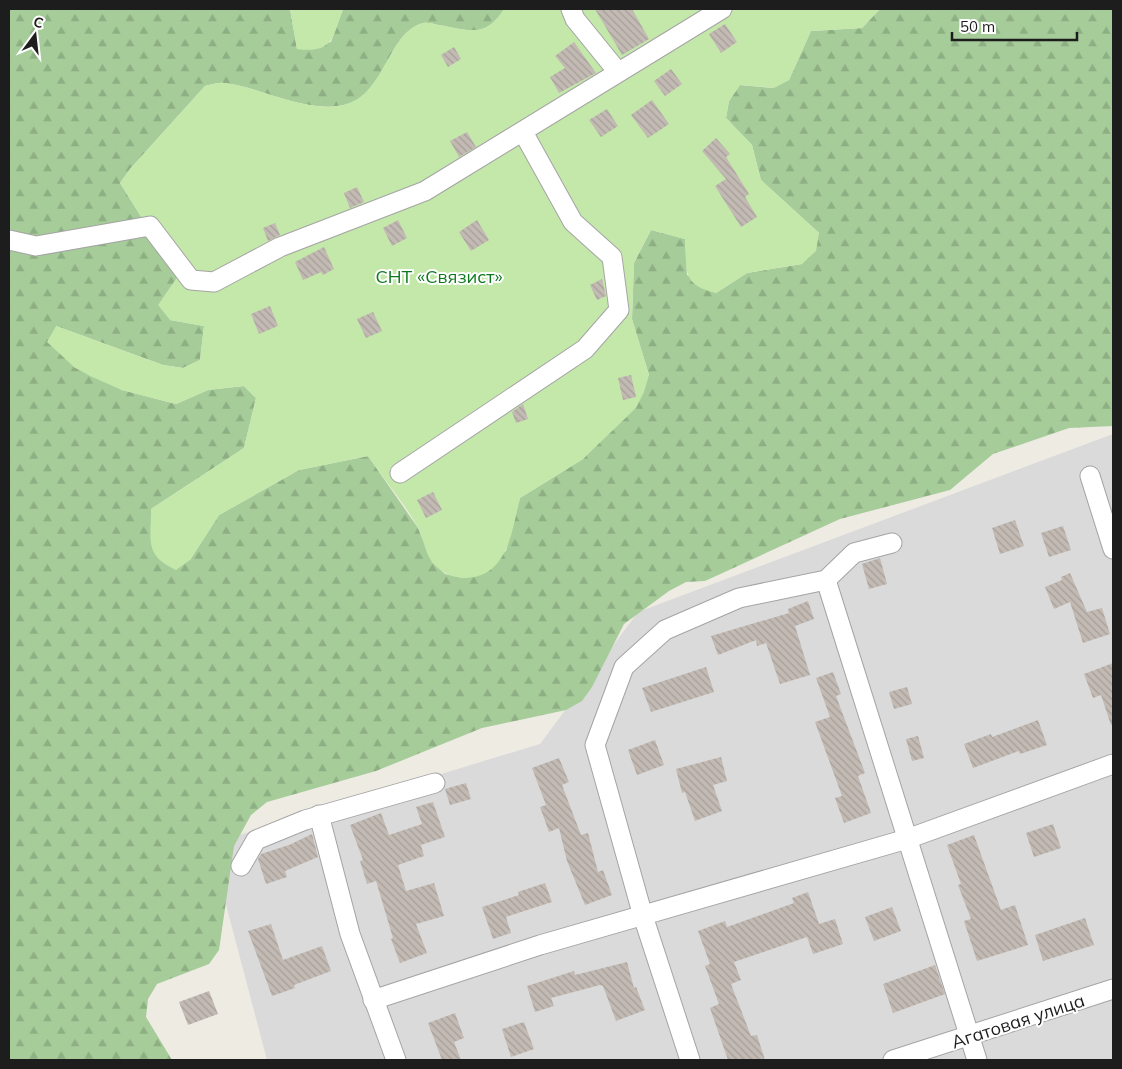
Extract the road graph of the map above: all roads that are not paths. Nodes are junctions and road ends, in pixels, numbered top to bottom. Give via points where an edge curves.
1 (571, 9) edge
2 (722, 9) edge
3 (618, 72) junction
4 (523, 132) junction
5 (9, 240) edge
6 (400, 473) dead end
7 (1090, 476) dead end
8 (892, 543) dead end
9 (1113, 549) edge
10 (826, 580) junction
11 (1113, 764) edge
12 (435, 783) dead end
13 (319, 815) junction
14 (907, 839) junction
15 (241, 866) dead end
16 (643, 916) junction
17 (1113, 989) edge
18 (373, 1000) junction
19 (969, 1037) junction
20 (396, 1060) edge
21 (690, 1060) edge
22 (893, 1060) edge
23 (977, 1060) edge

1 - 3 street via 575,19
2 - 3 street
3 - 4 street
4 - 5 street via 424,191 280,247 214,282 191,280 150,226 36,246
4 - 6 street via 573,222 612,257 619,310 585,349
7 - 9 street
8 - 10 street via 854,553
10 - 14 street
10 - 16 street via 739,598 665,630 624,667 595,745
11 - 14 street
12 - 13 street
13 - 15 street via 256,840
13 - 18 street via 350,934
14 - 16 street
14 - 19 street
16 - 18 street via 540,945
16 - 21 street
17 - 19 street, Агатовая улица
18 - 20 street
19 - 22 street, Агатовая улица
19 - 23 street

